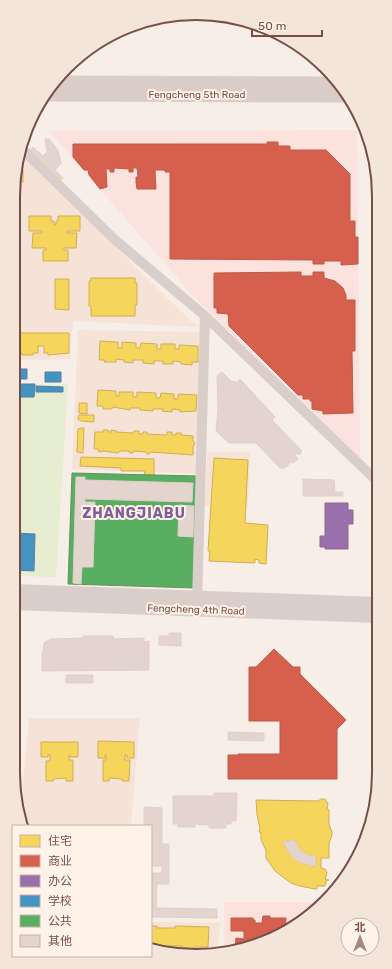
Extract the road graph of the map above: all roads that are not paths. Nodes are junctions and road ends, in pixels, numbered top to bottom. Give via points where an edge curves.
1 (61, 83) edge
2 (332, 84) edge
3 (53, 94) edge
4 (340, 95) edge
5 (25, 152) edge
6 (204, 316) junction
7 (372, 476) edge
8 (20, 591) edge
9 (20, 603) edge
10 (197, 603) junction
11 (372, 604) edge
12 (372, 616) edge

1 - 2 main road, Fengcheng 5th Road
3 - 4 main road, Fengcheng 5th Road
5 - 6 street via 114,240
6 - 7 street
6 - 10 street
8 - 10 street, Fengcheng 4th Road
9 - 10 street, Fengcheng 4th Road
10 - 11 street, Fengcheng 4th Road
10 - 12 street, Fengcheng 4th Road

